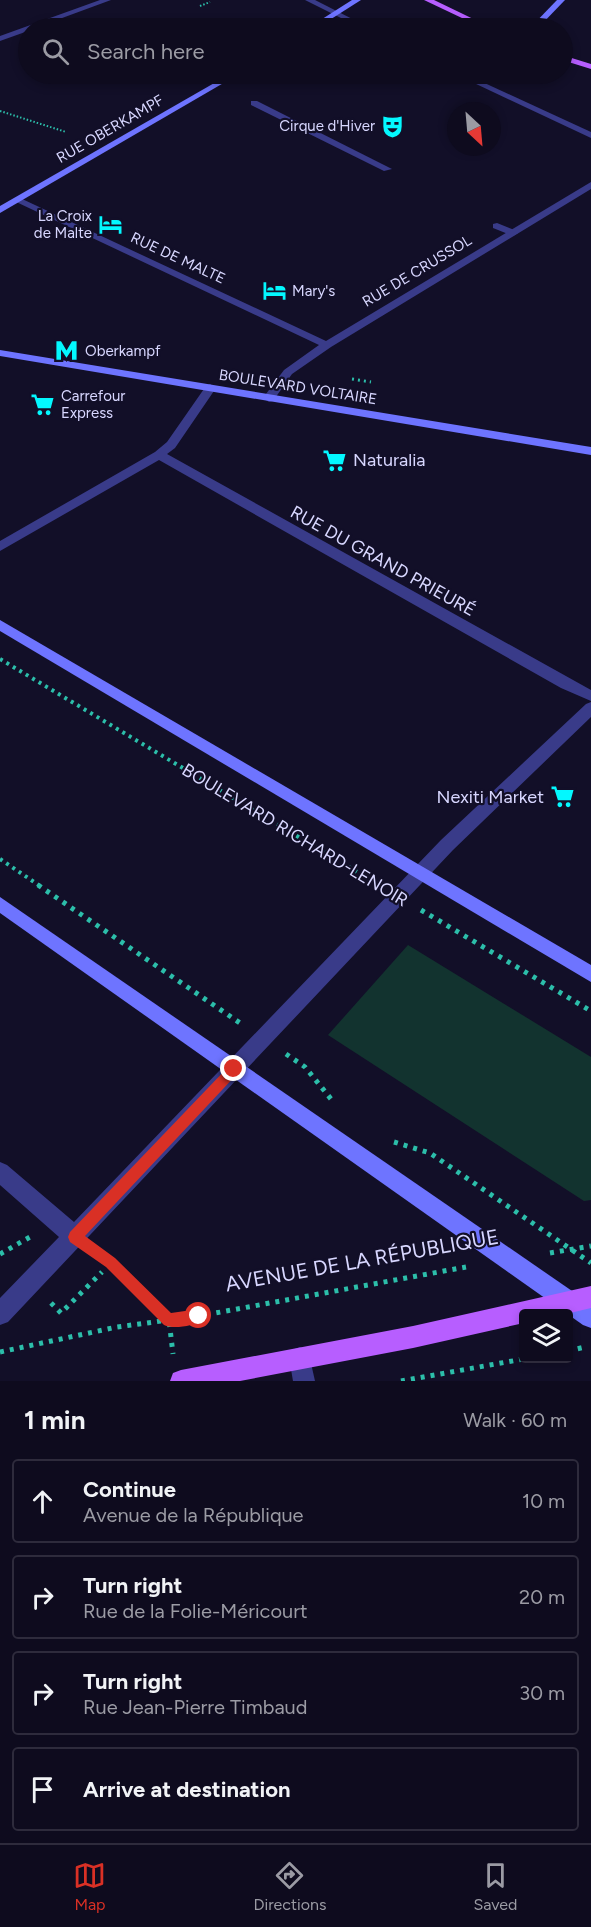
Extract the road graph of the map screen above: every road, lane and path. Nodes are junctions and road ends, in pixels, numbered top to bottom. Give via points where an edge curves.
1 (107, 0) edge
2 (309, 0) edge
3 (357, 0) edge
4 (428, 0) edge
5 (561, 0) edge
6 (210, 2) dead end
7 (200, 6) dead end
8 (337, 13) junction
9 (59, 18) edge
10 (329, 18) edge
11 (347, 18) edge
12 (467, 18) edge
13 (544, 18) edge
14 (18, 33) edge
15 (0, 39) edge
16 (573, 61) edge
17 (591, 67) edge
18 (218, 84) edge
19 (481, 84) edge
20 (254, 103) dead end
21 (0, 111) edge
22 (66, 132) dead end
23 (591, 135) edge
24 (387, 169) dead end
25 (591, 185) edge
26 (17, 200) junction
27 (0, 210) edge
28 (497, 226) dead end
29 (513, 233) junction
30 (327, 345) junction
31 (0, 353) edge
32 (352, 379) dead end
33 (371, 382) dead end
34 (210, 388) junction
35 (269, 398) junction
36 (591, 450) edge
37 (159, 455) junction
38 (0, 547) edge
39 (0, 625) edge
40 (0, 659) edge
41 (591, 696) edge
42 (591, 708) edge
43 (0, 860) edge
44 (421, 873) junction
45 (398, 896) junction
46 (0, 904) edge
47 (591, 974) edge
48 (591, 1011) edge
49 (241, 1023) dead end
50 (288, 1056) dead end
51 (234, 1069) junction
52 (333, 1101) dead end
53 (384, 1136) dead end
54 (0, 1172) edge
55 (75, 1237) junction
56 (591, 1246) edge
57 (571, 1249) junction
58 (508, 1259) junction
59 (591, 1263) edge
60 (102, 1272) dead end
61 (580, 1300) edge
62 (61, 1312) dead end
63 (0, 1314) edge
64 (591, 1317) edge
65 (169, 1320) junction
66 (591, 1346) edge
67 (573, 1350) edge
68 (0, 1352) edge
69 (300, 1358) junction
70 (519, 1361) edge
71 (181, 1381) edge
72 (304, 1381) edge
73 (401, 1381) edge

1 - 9 street
2 - 8 street
3 - 8 street
4 - 12 main road
5 - 13 street
6 - 7 path
8 - 10 street
8 - 11 street
14 - 15 street
16 - 17 main road
18 - 26 street, RUE OBERKAMPF
19 - 23 street
20 - 24 street
21 - 22 path
25 - 29 street, RUE DE CRUSSOL
26 - 27 street, RUE OBERKAMPF
26 - 30 street, RUE DE MALTE
28 - 29 street
29 - 30 street, RUE DE CRUSSOL
30 - 35 street, RUE DE CRUSSOL via 288,372
31 - 34 street, BOULEVARD VOLTAIRE
32 - 33 path
34 - 35 street, BOULEVARD VOLTAIRE
34 - 37 street via 171,445
35 - 36 street, BOULEVARD VOLTAIRE
37 - 38 street
37 - 41 street, RUE DU GRAND PRIEURÉ
39 - 44 street, BOULEVARD RICHARD-LENOIR
40 - 45 path, BOULEVARD RICHARD-LENOIR
42 - 44 street
43 - 49 path
44 - 45 street
44 - 47 street, BOULEVARD RICHARD-LENOIR
45 - 48 path, BOULEVARD RICHARD-LENOIR
45 - 51 street
46 - 51 street
50 - 52 path via 305,1067
51 - 55 street
51 - 58 street
53 - 57 path via 430,1153
54 - 55 street
55 - 63 street
55 - 65 path via 110,1263
56 - 57 path, AVENUE DE LA RÉPUBLIQUE
57 - 58 path, AVENUE DE LA RÉPUBLIQUE
57 - 59 path
58 - 61 street
58 - 65 path, AVENUE DE LA RÉPUBLIQUE
60 - 62 path
61 - 64 street
61 - 69 main road
65 - 68 path, AVENUE DE LA RÉPUBLIQUE
66 - 67 path
69 - 71 main road
69 - 72 street
70 - 73 path

